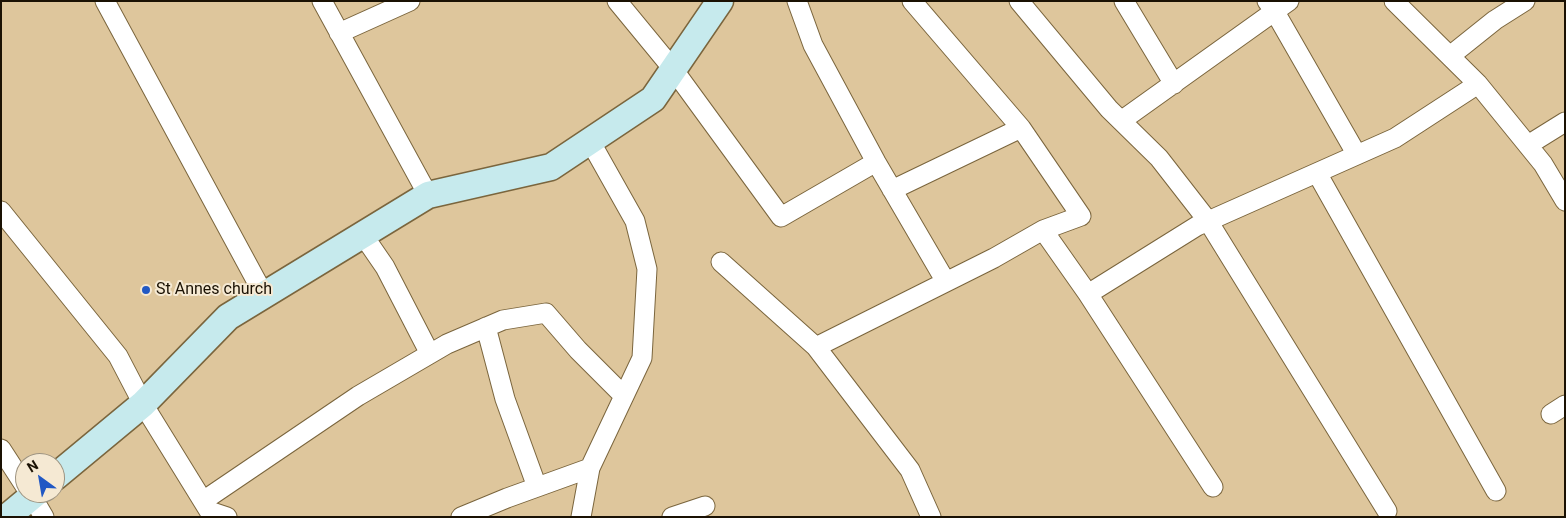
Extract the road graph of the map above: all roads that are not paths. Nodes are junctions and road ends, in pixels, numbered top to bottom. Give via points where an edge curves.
1 (105, 1) edge
2 (322, 1) edge
3 (410, 1) edge
4 (616, 1) edge
5 (720, 1) edge
6 (798, 1) edge
7 (912, 1) edge
8 (1019, 1) edge
9 (1124, 1) edge
10 (1394, 1) edge
11 (1525, 1) edge
12 (1277, 5) edge
13 (339, 33) junction
14 (1450, 56) junction
15 (673, 69) junction
16 (1174, 84) junction
17 (1478, 84) junction
18 (1121, 121) junction
19 (1565, 122) edge
20 (1020, 128) junction
21 (590, 141) junction
22 (1528, 145) junction
23 (1357, 155) junction
24 (876, 162) junction
25 (1317, 173) junction
26 (892, 190) junction
27 (428, 195) junction
28 (1565, 201) edge
29 (1, 211) edge
30 (1208, 221) junction
31 (1043, 230) junction
32 (363, 235) junction
33 (721, 262) dead end
34 (946, 282) junction
35 (1088, 294) junction
36 (264, 295) junction
37 (486, 327) junction
38 (816, 347) junction
39 (430, 354) junction
40 (624, 396) junction
41 (143, 404) junction
42 (1, 449) edge
43 (590, 468) junction
44 (65, 469) edge
45 (15, 470) edge
46 (537, 487) junction
47 (1213, 487) dead end
48 (1496, 492) dead end
49 (25, 503) edge
50 (705, 506) dead end
51 (213, 511) edge
52 (1387, 511) dead end
53 (7, 517) edge
54 (462, 517) edge
55 (581, 517) edge
56 (672, 517) edge
57 (931, 517) edge

1 - 36 street
2 - 13 street
3 - 13 street
4 - 15 street
5 - 15 street
6 - 24 street via 813,45
7 - 20 street
8 - 18 street
9 - 16 street
10 - 14 street
11 - 14 street
12 - 16 street
12 - 23 street
13 - 27 street
14 - 17 street
15 - 21 street via 653,99
15 - 24 street via 781,217
16 - 18 street
17 - 22 street
17 - 23 street via 1395,138
18 - 30 street via 1159,158
19 - 22 street
20 - 26 street
20 - 31 street via 1081,216
21 - 27 street via 551,167
21 - 40 street via 635,222 647,269 642,358
22 - 28 street
23 - 25 street
24 - 26 street
25 - 30 street
25 - 48 street
26 - 34 street
27 - 32 street
29 - 41 street via 118,356
30 - 35 street
30 - 52 street
31 - 34 street
31 - 35 street
32 - 36 street
32 - 39 street via 385,267
33 - 38 street
34 - 38 street
35 - 47 street
36 - 41 street via 228,316
37 - 39 street
37 - 40 street via 503,320 546,312
37 - 46 street via 505,399
38 - 57 street via 910,470
39 - 51 street via 358,396
40 - 43 street
41 - 44 street
41 - 51 street
42 - 45 street
43 - 46 street
43 - 55 street
46 - 54 street
49 - 53 street
50 - 56 street

